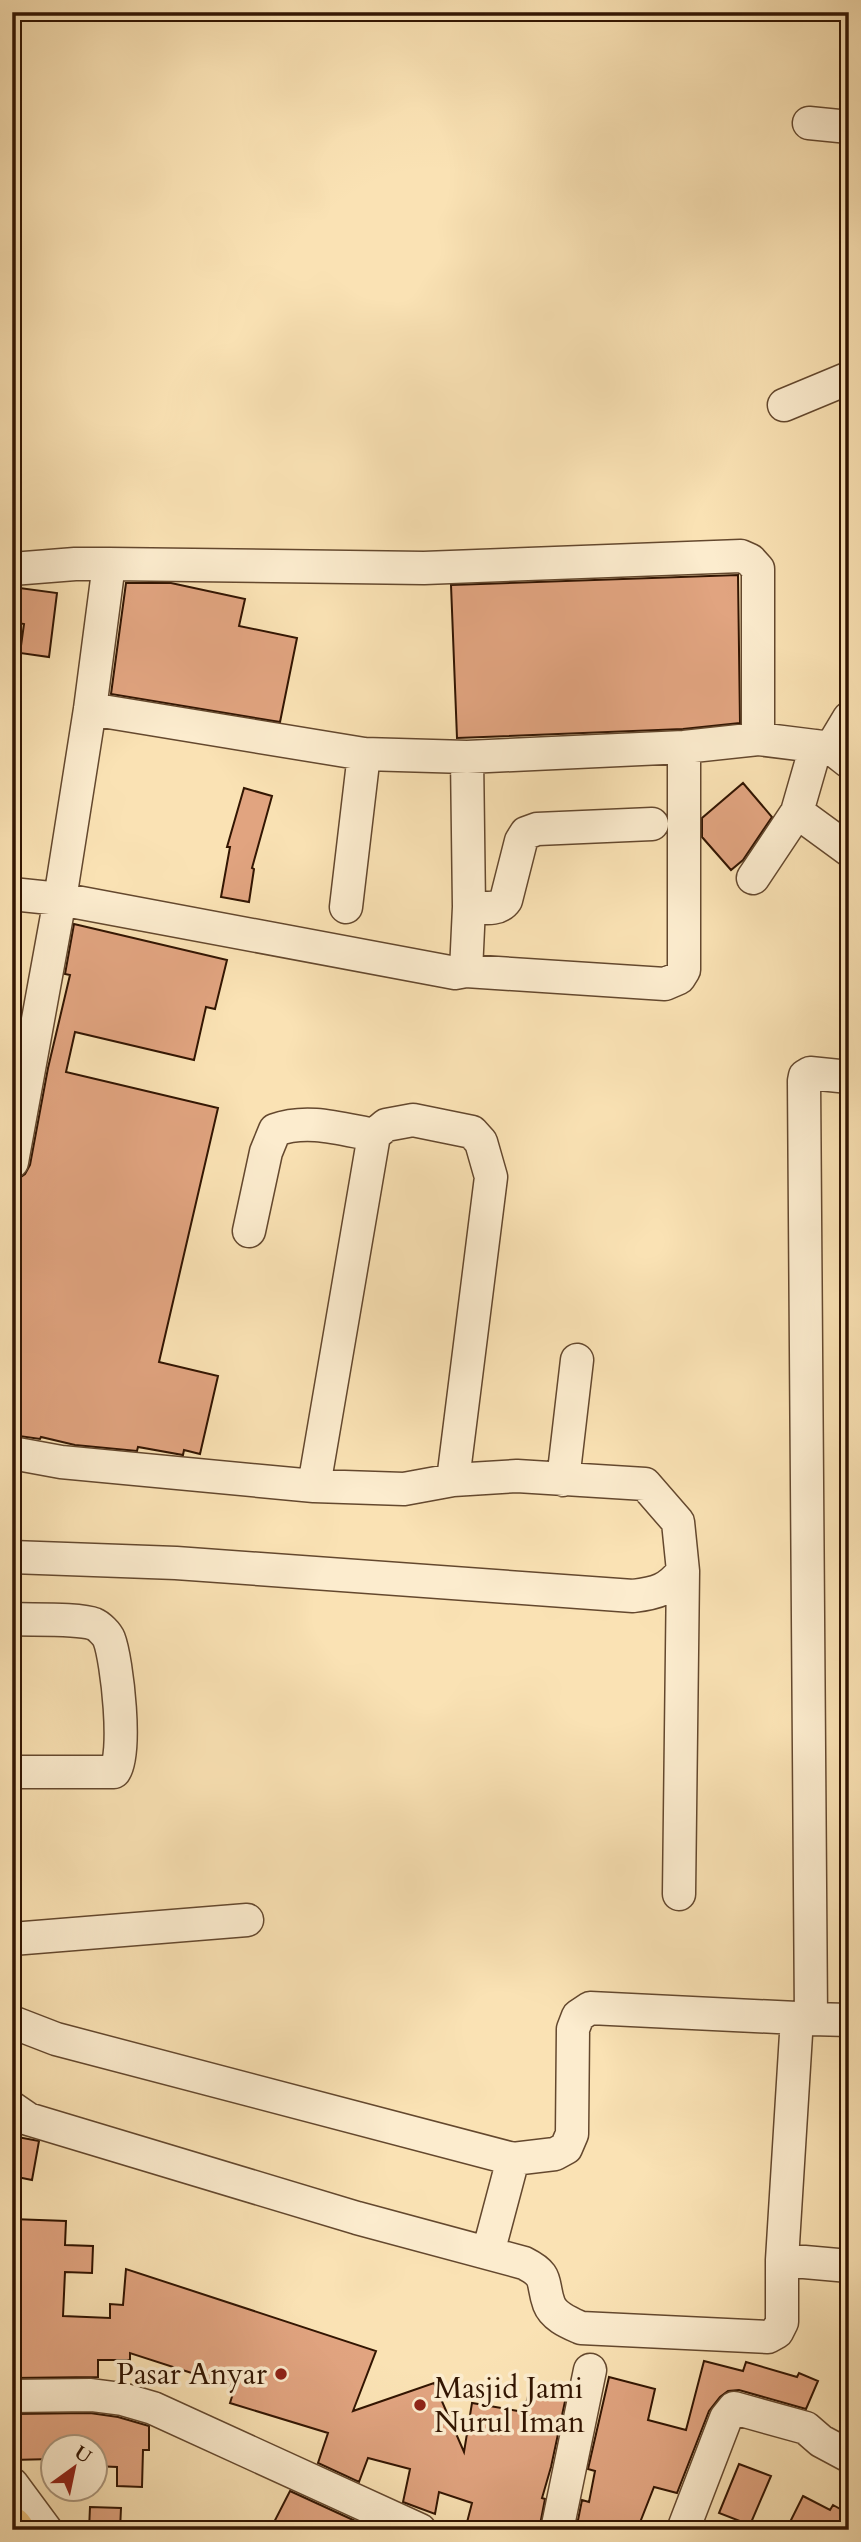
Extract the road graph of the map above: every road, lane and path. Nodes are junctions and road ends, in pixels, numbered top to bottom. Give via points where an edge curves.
1 (809, 123) dead end
2 (849, 127) edge
3 (849, 378) edge
4 (784, 405) dead end
5 (109, 564) junction
6 (12, 569) edge
7 (90, 709) junction
8 (849, 718) edge
9 (758, 739) junction
10 (684, 747) junction
11 (832, 752) edge
12 (364, 754) junction
13 (467, 757) junction
14 (797, 813) junction
15 (652, 824) dead end
16 (849, 850) edge
17 (753, 878) dead end
18 (12, 894) edge
19 (60, 899) junction
20 (346, 907) dead end
21 (469, 907) junction
22 (466, 971) junction
23 (849, 1077) edge
24 (374, 1135) junction
25 (12, 1162) edge
26 (249, 1231) dead end
27 (577, 1360) dead end
28 (12, 1453) edge
29 (453, 1480) junction
30 (563, 1480) junction
31 (314, 1486) junction
32 (12, 1557) edge
33 (683, 1571) junction
34 (12, 1619) edge
35 (12, 1772) edge
36 (678, 1894) dead end
37 (247, 1920) dead end
38 (12, 1939) edge
39 (804, 2019) junction
40 (849, 2020) edge
41 (12, 2022) edge
42 (12, 2108) edge
43 (513, 2160) junction
44 (488, 2253) junction
45 (782, 2260) junction
46 (849, 2266) edge
47 (590, 2370) dead end
48 (12, 2396) edge
49 (849, 2456) edge
50 (12, 2484) edge
51 (691, 2527) edge
52 (46, 2530) edge
53 (420, 2530) edge
54 (557, 2530) edge

1 - 2 street
3 - 4 street
5 - 6 street
5 - 7 street
5 - 9 street via 424,568 741,556 758,569
7 - 12 street
7 - 19 street
8 - 11 street
9 - 10 street
9 - 11 street
10 - 13 street
10 - 22 street via 684,970 679,978 665,984
11 - 14 street
12 - 13 street
12 - 20 street
13 - 21 street
14 - 16 street
14 - 17 street
15 - 21 street via 526,833 502,906
18 - 19 street
19 - 22 street via 455,973
19 - 25 street
21 - 22 street
23 - 39 street via 810,1073 804,1081
24 - 26 street via 318,1124 275,1130
24 - 29 street via 386,1125 413,1120 472,1132 481,1142 491,1177
24 - 31 street
27 - 30 street
28 - 31 street via 61,1462
29 - 30 street via 517,1476
29 - 31 street via 404,1489
30 - 33 street via 645,1484 678,1522
32 - 33 street via 176,1563 633,1596 671,1586
33 - 36 street
34 - 35 street via 93,1623 108,1636 121,1727 120,1762 114,1772
37 - 38 street
39 - 40 street
39 - 43 street via 590,2008 578,2016 573,2029 572,2134 566,2148
39 - 45 street
41 - 43 street via 56,2039
42 - 44 street via 28,2119
43 - 44 street
44 - 45 street via 536,2269 545,2281 550,2306 562,2319 581,2328 768,2337 782,2322
45 - 46 street
47 - 54 street
48 - 53 street via 91,2395 153,2408
49 - 51 street via 806,2428 734,2408 726,2418
50 - 52 street

